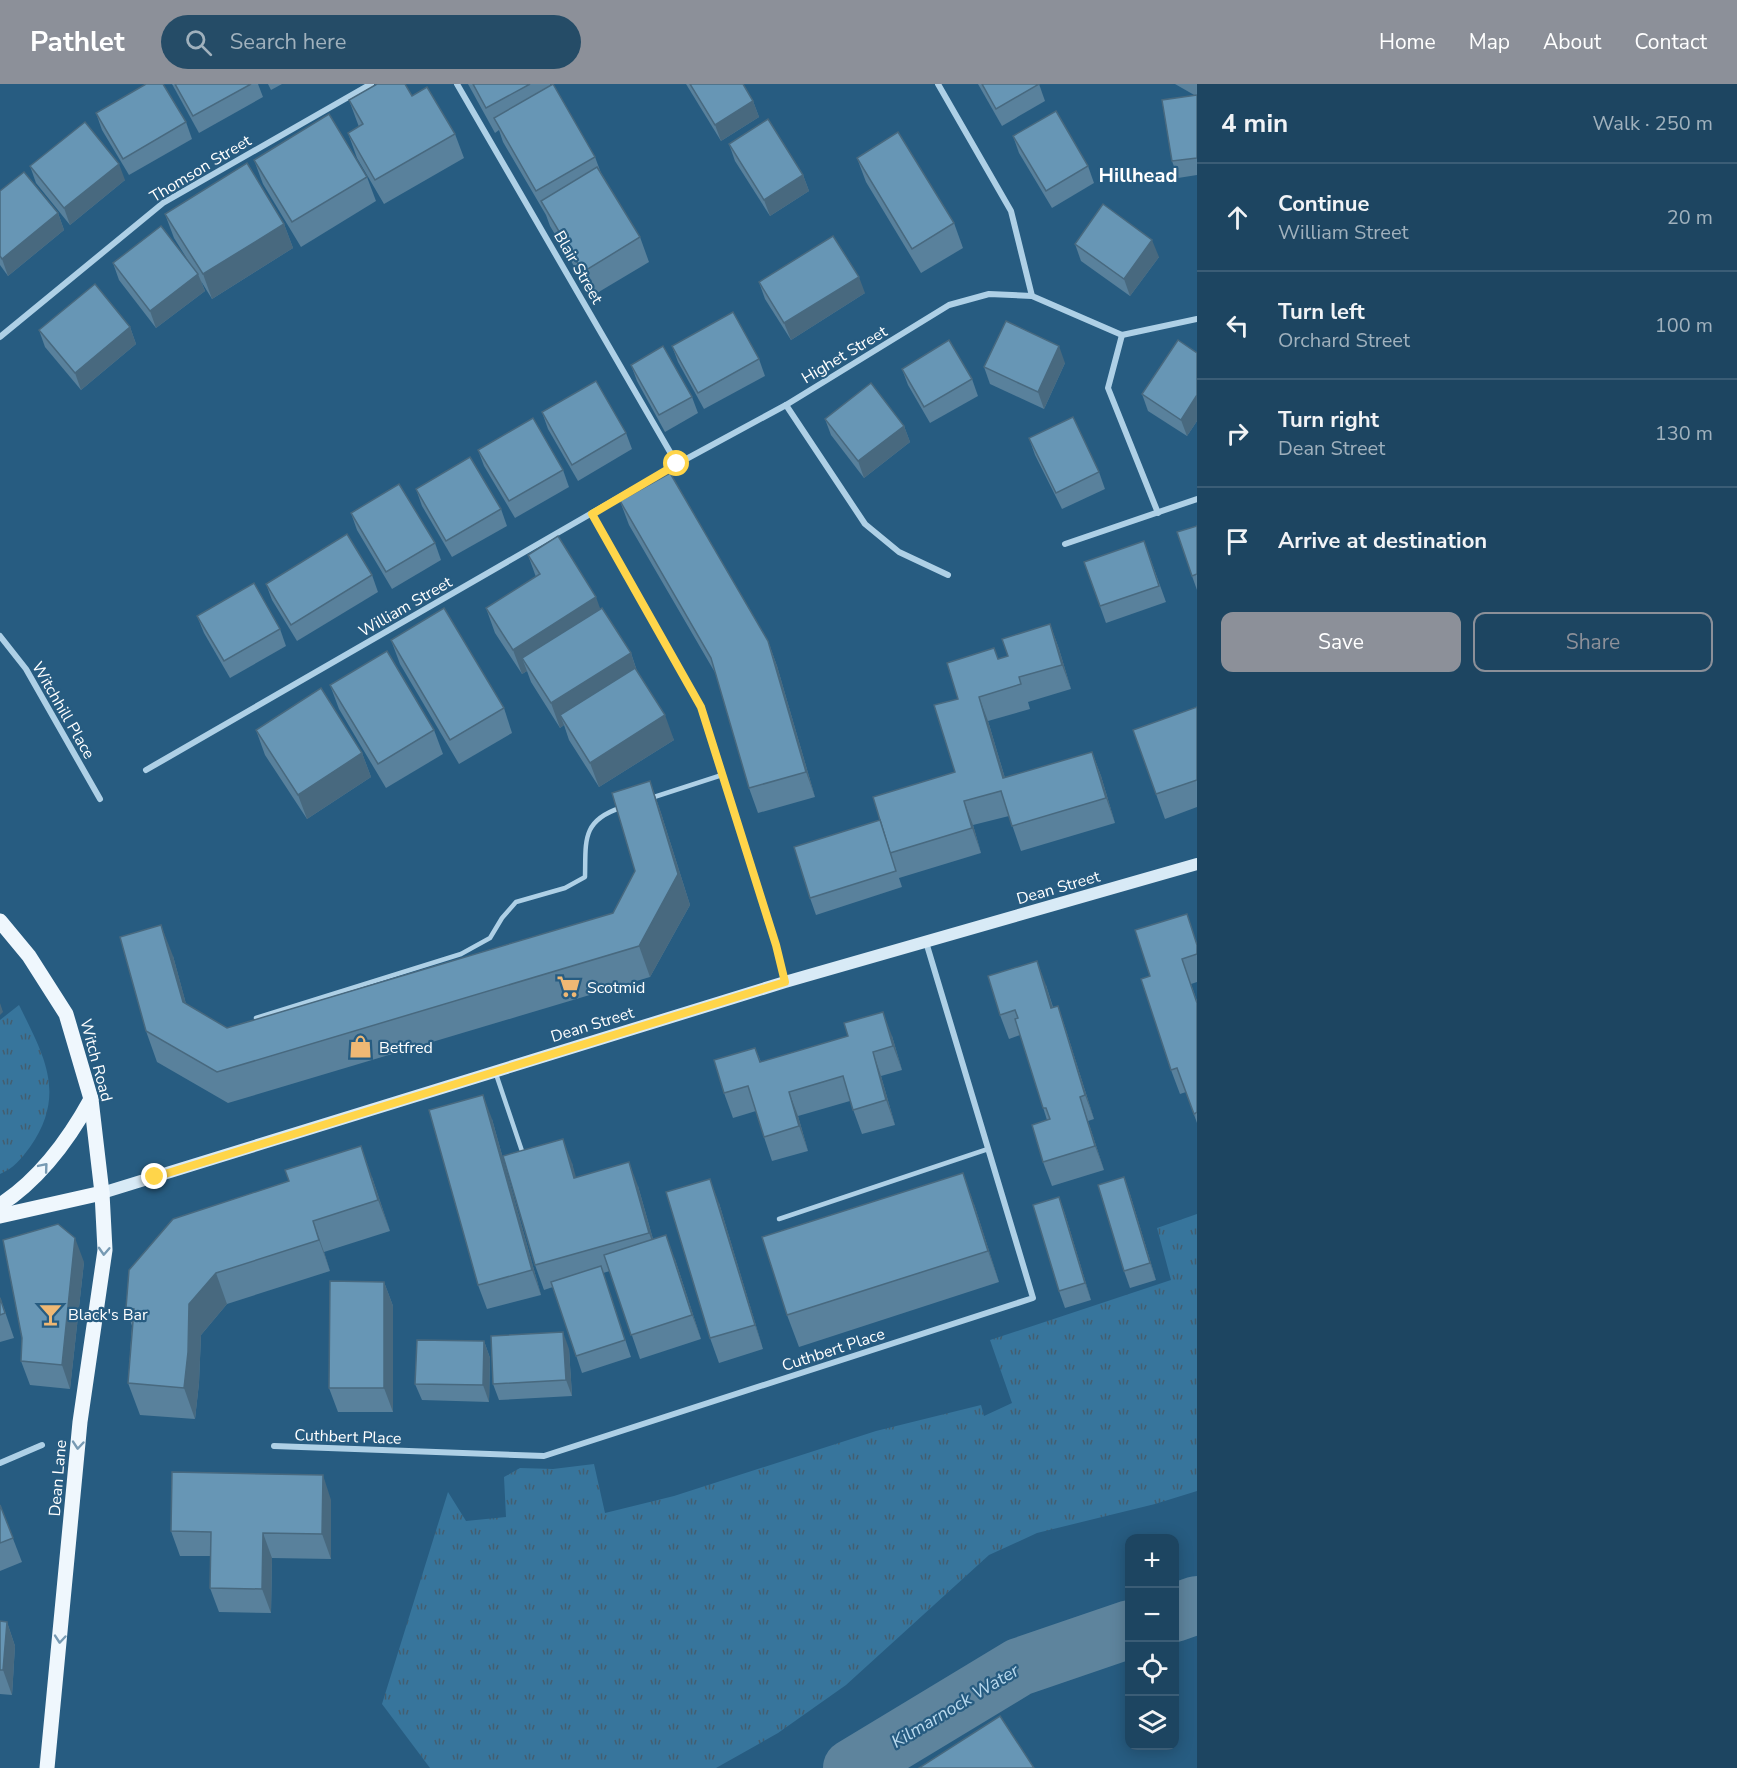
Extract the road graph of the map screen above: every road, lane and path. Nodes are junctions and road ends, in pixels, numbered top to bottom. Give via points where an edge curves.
1 (371, 84) edge
2 (457, 84) edge
3 (938, 84) edge
4 (1032, 296) junction
5 (1197, 319) edge
6 (1122, 335) junction
7 (0, 337) edge
8 (786, 405) junction
9 (677, 464) junction
10 (1197, 499) edge
11 (1158, 513) junction
12 (592, 514) junction
13 (1065, 544) dead end
14 (948, 575) dead end
15 (0, 636) edge
16 (146, 770) dead end
17 (722, 775) junction
18 (100, 799) dead end
19 (647, 800) edge
20 (626, 807) edge
21 (1197, 864) edge
22 (0, 921) edge
23 (926, 942) junction
24 (785, 982) junction
25 (256, 1018) edge
26 (495, 1071) junction
27 (91, 1099) junction
28 (988, 1149) junction
29 (525, 1160) edge
30 (102, 1193) junction
31 (0, 1205) edge
32 (0, 1216) edge
33 (779, 1219) dead end
34 (42, 1445) dead end
35 (274, 1446) dead end
36 (0, 1463) edge
37 (48, 1768) edge

1 - 7 street, Thomson Street via 163,203
2 - 9 street, Blair Street
3 - 4 street via 1011,211
4 - 6 street
4 - 8 street, Highet Street via 989,294 949,305
5 - 6 street
6 - 11 street via 1108,388
8 - 9 street, Highet Street
8 - 14 street via 865,524 899,552
9 - 12 street, William Street
10 - 11 street
11 - 13 street
12 - 16 street, William Street
12 - 17 street via 701,707
15 - 18 street, Witchhill Place via 26,669
17 - 19 lane
17 - 24 street
20 - 25 lane via 594,822 586,836 585,878 516,902 490,938 480,944 461,954
21 - 23 main road, Dean Street
22 - 27 main road, Witch Road via 29,956 66,1014
23 - 24 main road, Dean Street
23 - 28 street, Cuthbert Place
24 - 26 main road, Dean Street
26 - 29 lane
26 - 30 main road, Dean Street
27 - 30 main road, Witch Road
31 -> 27 main road via 39,1174 74,1130
28 - 33 lane
28 - 35 street, Cuthbert Place via 1033,1298 544,1456
30 - 32 main road
30 -> 37 main road, Dean Lane via 105,1250 80,1422
34 - 36 street

